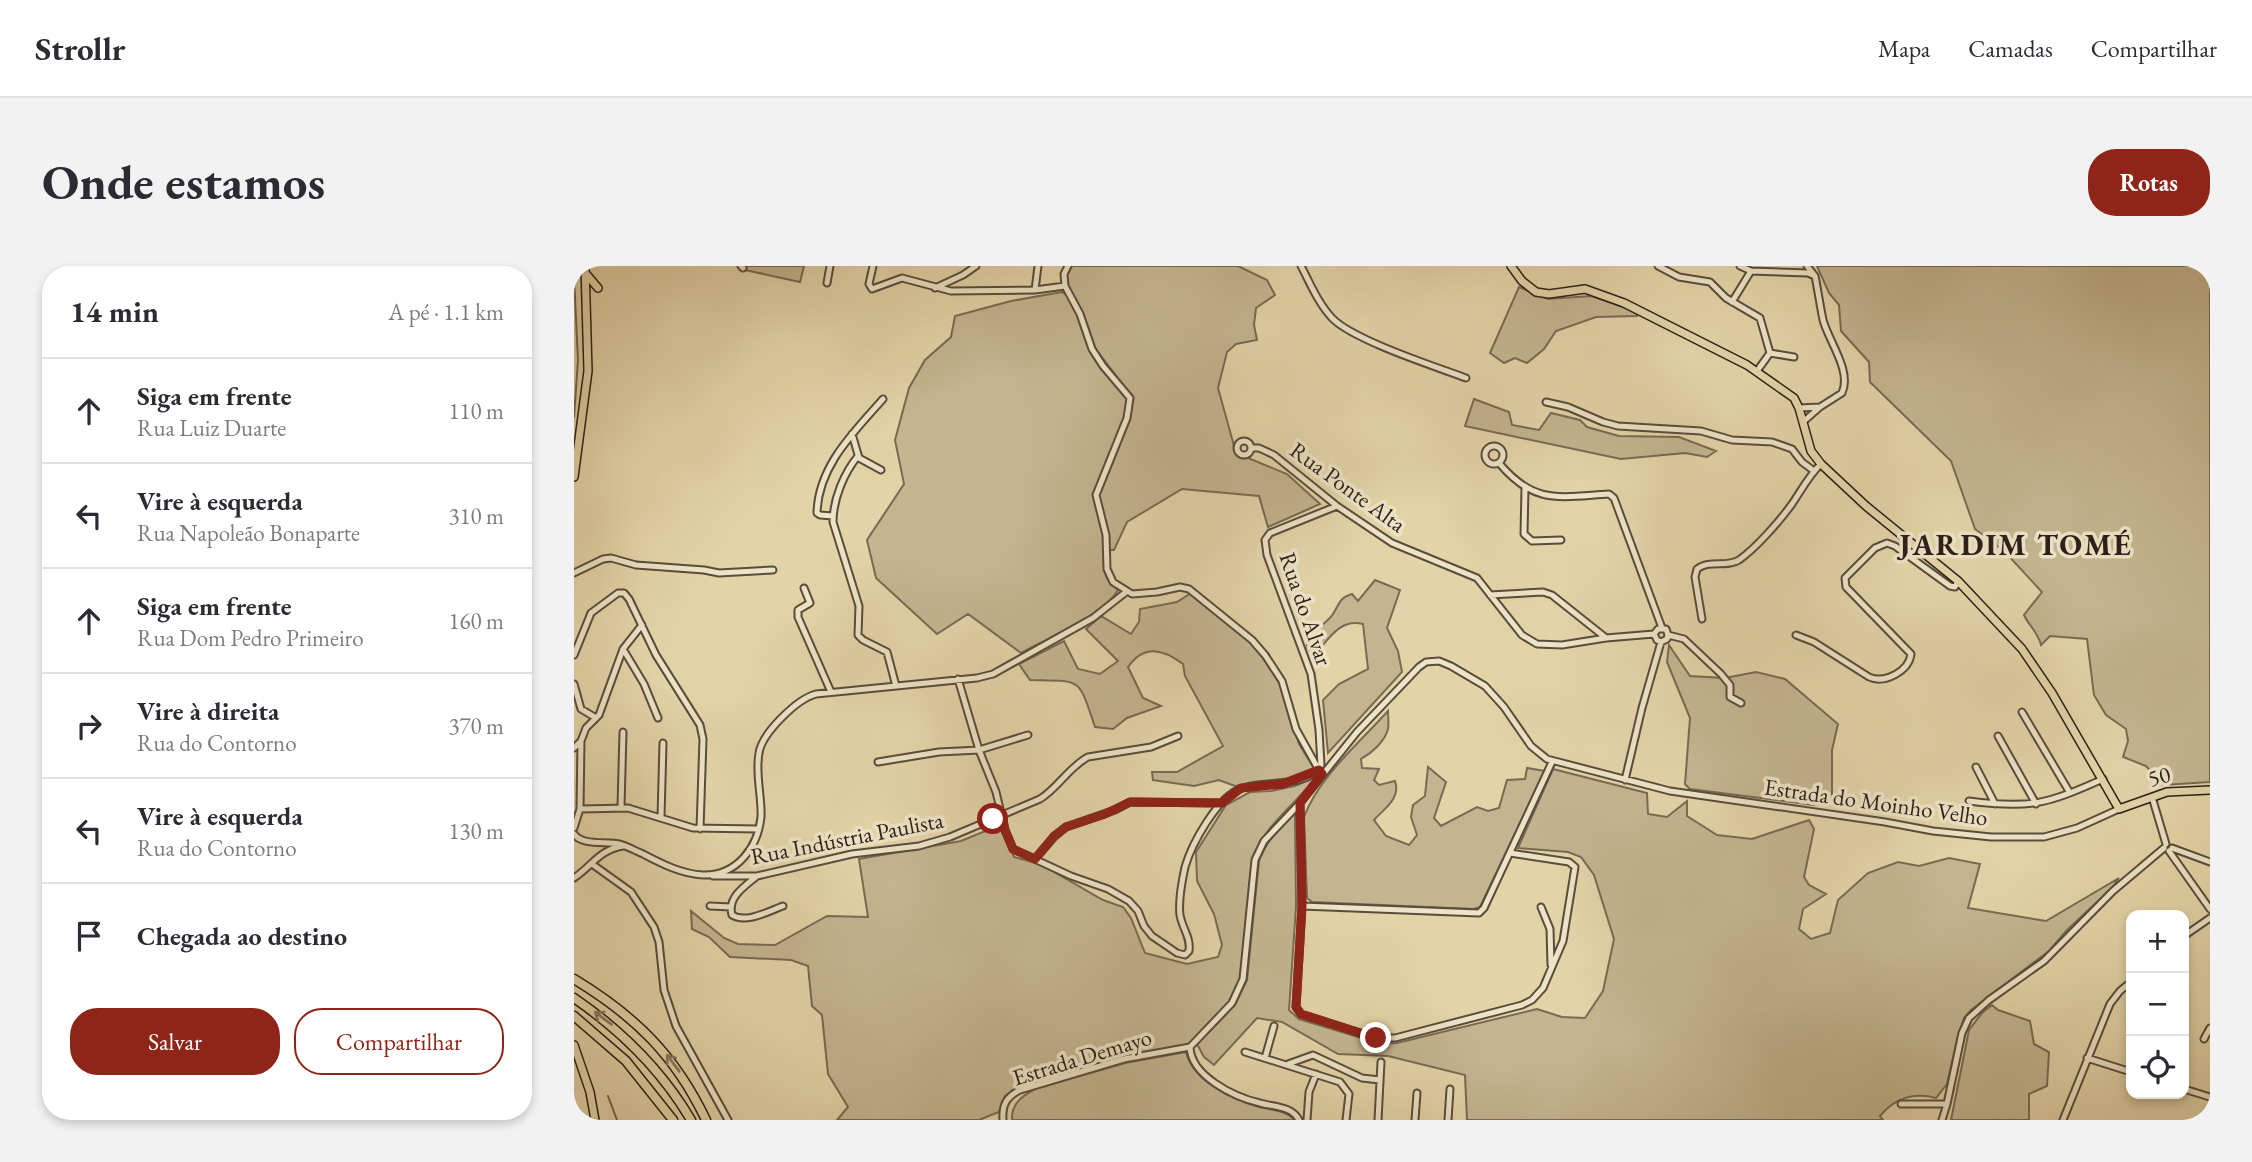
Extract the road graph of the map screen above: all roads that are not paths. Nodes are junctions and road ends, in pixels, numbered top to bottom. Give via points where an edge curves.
1 (830, 266) edge
2 (873, 266) edge
3 (975, 266) edge
4 (1038, 266) edge
5 (1068, 266) edge
6 (1301, 266) edge
7 (1511, 266) edge
8 (1658, 266) edge
9 (1740, 266) edge
10 (1807, 266) edge
11 (586, 270) edge
12 (1751, 271) junction
13 (1815, 276) junction
14 (828, 283) dead end
15 (1065, 286) junction
16 (598, 288) dead end
17 (935, 288) junction
18 (1035, 290) junction
19 (1732, 302) junction
20 (1770, 353) junction
21 (1794, 357) dead end
22 (1757, 371) junction
23 (1466, 378) dead end
24 (883, 399) dead end
25 (1546, 402) dead end
26 (1819, 407) junction
27 (1800, 408) junction
28 (1803, 422) junction
29 (852, 434) junction
30 (1251, 448) dead end
31 (858, 456) junction
32 (1499, 463) dead end
33 (1821, 464) junction
34 (881, 470) dead end
35 (1814, 471) junction
36 (574, 477) edge
37 (1525, 488) junction
38 (1337, 506) junction
39 (833, 516) junction
40 (1561, 541) dead end
41 (773, 570) dead end
42 (574, 573) edge
43 (1958, 581) junction
44 (804, 588) dead end
45 (1125, 592) junction
46 (1490, 595) junction
47 (1702, 619) dead end
48 (642, 625) junction
49 (1662, 628) junction
50 (1654, 634) junction
51 (1668, 635) junction
52 (1796, 635) dead end
53 (1606, 638) junction
54 (1661, 642) junction
55 (623, 649) junction
56 (574, 655) edge
57 (958, 679) junction
58 (574, 684) edge
59 (896, 686) junction
60 (831, 692) junction
61 (1741, 703) dead end
62 (2022, 712) dead end
63 (596, 718) junction
64 (658, 718) dead end
65 (623, 732) dead end
66 (1028, 735) dead end
67 (1178, 736) dead end
68 (1998, 736) dead end
69 (581, 741) junction
70 (663, 743) dead end
71 (574, 748) edge
72 (979, 750) junction
73 (878, 762) dead end
74 (1552, 762) junction
75 (1976, 767) dead end
76 (1321, 772) junction
77 (2103, 779) junction
78 (1625, 780) junction
79 (2210, 789) edge
80 (2070, 793) junction
81 (2152, 797) junction
82 (1969, 801) dead end
83 (1222, 803) junction
84 (1300, 803) junction
85 (1995, 804) junction
86 (2036, 804) junction
87 (621, 807) junction
88 (580, 809) junction
89 (2119, 809) junction
90 (1002, 815) junction
91 (661, 817) junction
92 (574, 828) edge
93 (701, 829) junction
94 (759, 830) junction
95 (574, 834) edge
96 (624, 846) junction
97 (2168, 848) junction
98 (1510, 853) junction
99 (1035, 859) junction
100 (2210, 862) edge
101 (592, 864) junction
102 (706, 876) junction
103 (757, 876) junction
104 (574, 878) edge
105 (710, 906) dead end
106 (783, 906) dead end
107 (1302, 906) junction
108 (730, 907) junction
109 (1541, 907) dead end
110 (2210, 909) edge
111 (2210, 918) edge
112 (2189, 932) edge
113 (1551, 935) junction
114 (1563, 941) junction
115 (1551, 968) junction
116 (574, 979) edge
117 (2126, 987) edge
118 (574, 998) edge
119 (574, 1016) edge
120 (1274, 1026) dead end
121 (2210, 1028) edge
122 (2204, 1039) dead end
123 (574, 1045) edge
124 (1190, 1047) junction
125 (1245, 1052) dead end
126 (1265, 1058) junction
127 (2087, 1058) junction
128 (1381, 1062) dead end
129 (1287, 1065) junction
130 (2126, 1070) edge
131 (1316, 1074) junction
132 (1380, 1080) junction
133 (1450, 1089) dead end
134 (2189, 1091) edge
135 (1417, 1093) dead end
136 (2210, 1097) edge
137 (1900, 1104) dead end
138 (1947, 1104) junction
139 (672, 1119) edge
140 (595, 1120) edge
141 (691, 1120) edge
142 (706, 1120) edge
143 (727, 1120) edge
144 (1003, 1120) edge
145 (1299, 1120) edge
146 (1307, 1120) edge
147 (1346, 1120) edge
148 (1378, 1120) edge
149 (1415, 1120) edge
150 (1448, 1120) edge
151 (1941, 1120) edge
152 (2063, 1120) edge

1 - 14 street
2 - 17 street via 872,289 902,278
3 - 17 street
4 - 18 street
5 - 15 street
6 - 23 street via 1325,310 1339,324
7 - 22 main road via 1536,292 1595,291
8 - 19 street via 1679,277 1710,282
9 - 12 street
10 - 13 street
11 - 16 main road
11 - 36 main road via 588,371
12 - 13 street
12 - 19 street
13 - 26 street via 1845,383 1842,393
15 - 18 street
15 - 45 street via 1097,357 1130,398 1128,418 1096,495 1106,535 1107,569
17 - 18 street
19 - 20 street via 1760,318
20 - 21 street
20 - 22 street
22 - 27 main road via 1794,398
24 - 29 street
25 - 35 street via 1618,426 1701,430 1732,440 1772,442 1793,449
26 - 27 street
26 - 28 street
27 - 28 main road
28 - 33 main road via 1811,451
29 - 31 street
29 - 39 street via 827,471 817,506 819,515
30 - 38 street, Rua Ponte Alta via 1274,455
31 - 34 street
31 - 39 street via 846,474
32 - 37 street
33 - 35 street
33 - 43 main road
35 - 47 street via 1789,509 1737,561 1708,563 1697,569
37 - 40 street via 1524,534 1532,541
37 - 49 street via 1550,497 1609,494 1614,498
38 - 46 street, Rua Ponte Alta via 1392,543 1472,575
38 - 76 street, Rua do Alvar via 1270,533 1265,540 1311,674
39 - 59 street via 859,606 858,635 887,652
41 - 42 street via 719,573 611,558
43 - 52 street via 1950,586 1887,543 1850,571 1846,587 1911,654 1910,660 1886,679 1869,677
43 - 77 main road via 2022,649
44 - 60 street via 810,603 798,610 798,617
45 - 57 street via 1093,618 993,674
45 - 76 street via 1140,595 1186,588 1252,640 1282,681 1296,729
46 - 53 street via 1552,595
46 - 53 street, Rua Ponte Alta via 1522,635 1537,644
48 - 55 street
48 - 56 street via 629,599 618,593 588,617
48 - 93 street via 700,725
49 - 50 street
49 - 51 street
50 - 53 street
50 - 54 street
51 - 54 street
51 - 61 street via 1689,642 1728,683 1730,697
54 - 78 street
55 - 63 street
55 - 64 street
57 - 59 street
57 - 72 street
58 - 63 street via 581,709
59 - 60 street
60 - 94 street via 804,699 763,740 758,754
62 - 80 street
63 - 69 street
65 - 87 street
66 - 72 street
67 - 90 street, Rua Indústria Paulista via 1151,747 1088,757 1050,793
68 - 86 street
69 - 71 street
69 - 88 street
70 - 91 street
72 - 73 street
72 - 90 street
74 - 76 street via 1531,746 1485,686 1451,666 1432,661 1404,681
74 - 78 street, Estrada do Moinho Velho
74 - 98 street
75 - 85 street
76 - 83 street via 1283,784 1241,788
76 - 84 street
77 - 80 street
77 - 89 main road
78 - 89 street, Estrada do Moinho Velho via 1670,791 1991,838 2044,837
79 - 81 main road, 50
80 - 86 street
81 - 89 main road, 50
81 - 97 street
82 - 85 street
83 - 99 street via 1130,802 1066,827
83 - 99 street via 1186,865 1180,910 1190,949 1182,955 1152,936 1129,901
84 - 107 street
84 - 124 street via 1264,841 1255,860 1246,965 1239,990 1224,1013
85 - 86 street
87 - 88 street
87 - 91 street
88 - 92 street
90 - 99 street via 1013,849
90 - 103 street, Rua Indústria Paulista via 935,842 852,854
91 - 93 street
93 - 94 street
94 - 102 street via 741,862
95 - 96 street, Rua Indústria Paulista via 580,840
96 - 101 street via 606,850
96 - 102 street, Rua Indústria Paulista via 676,870
97 - 100 street
97 - 110 street
97 - 138 street via 2130,876 2044,961 1969,1018
98 - 107 street via 1479,913
98 - 114 street via 1569,862 1575,867
101 - 104 street
101 - 143 street via 631,892 654,927 664,990 676,1026
102 - 103 street, Rua Indústria Paulista
103 - 108 street via 740,890
105 - 108 street
106 - 108 street via 738,918
107 - 115 street via 1298,1012 1376,1038 1395,1038 1522,1005 1538,995
109 - 113 street
111 - 112 street
113 - 114 street
113 - 115 street
114 - 115 street
142 -> 116 highway via 667,1054 627,1015
117 - 127 street via 2114,998
141 -> 118 highway via 675,1093 630,1041
119 - 139 highway via 626,1061
120 - 126 street
121 - 122 street
123 - 140 main road
124 - 144 street, Estrada Demayo via 1124,1059 1020,1090 1005,1102
124 - 145 street via 1191,1058 1205,1075 1249,1099 1293,1112
125 - 126 street
126 - 129 street
127 - 130 street
127 - 152 street
128 - 132 street
129 - 131 street
129 - 132 street via 1313,1055
131 - 146 street
131 - 147 street via 1347,1088
132 - 148 street
133 - 150 street
134 - 136 street
135 - 149 street
137 - 138 street
138 - 151 street

